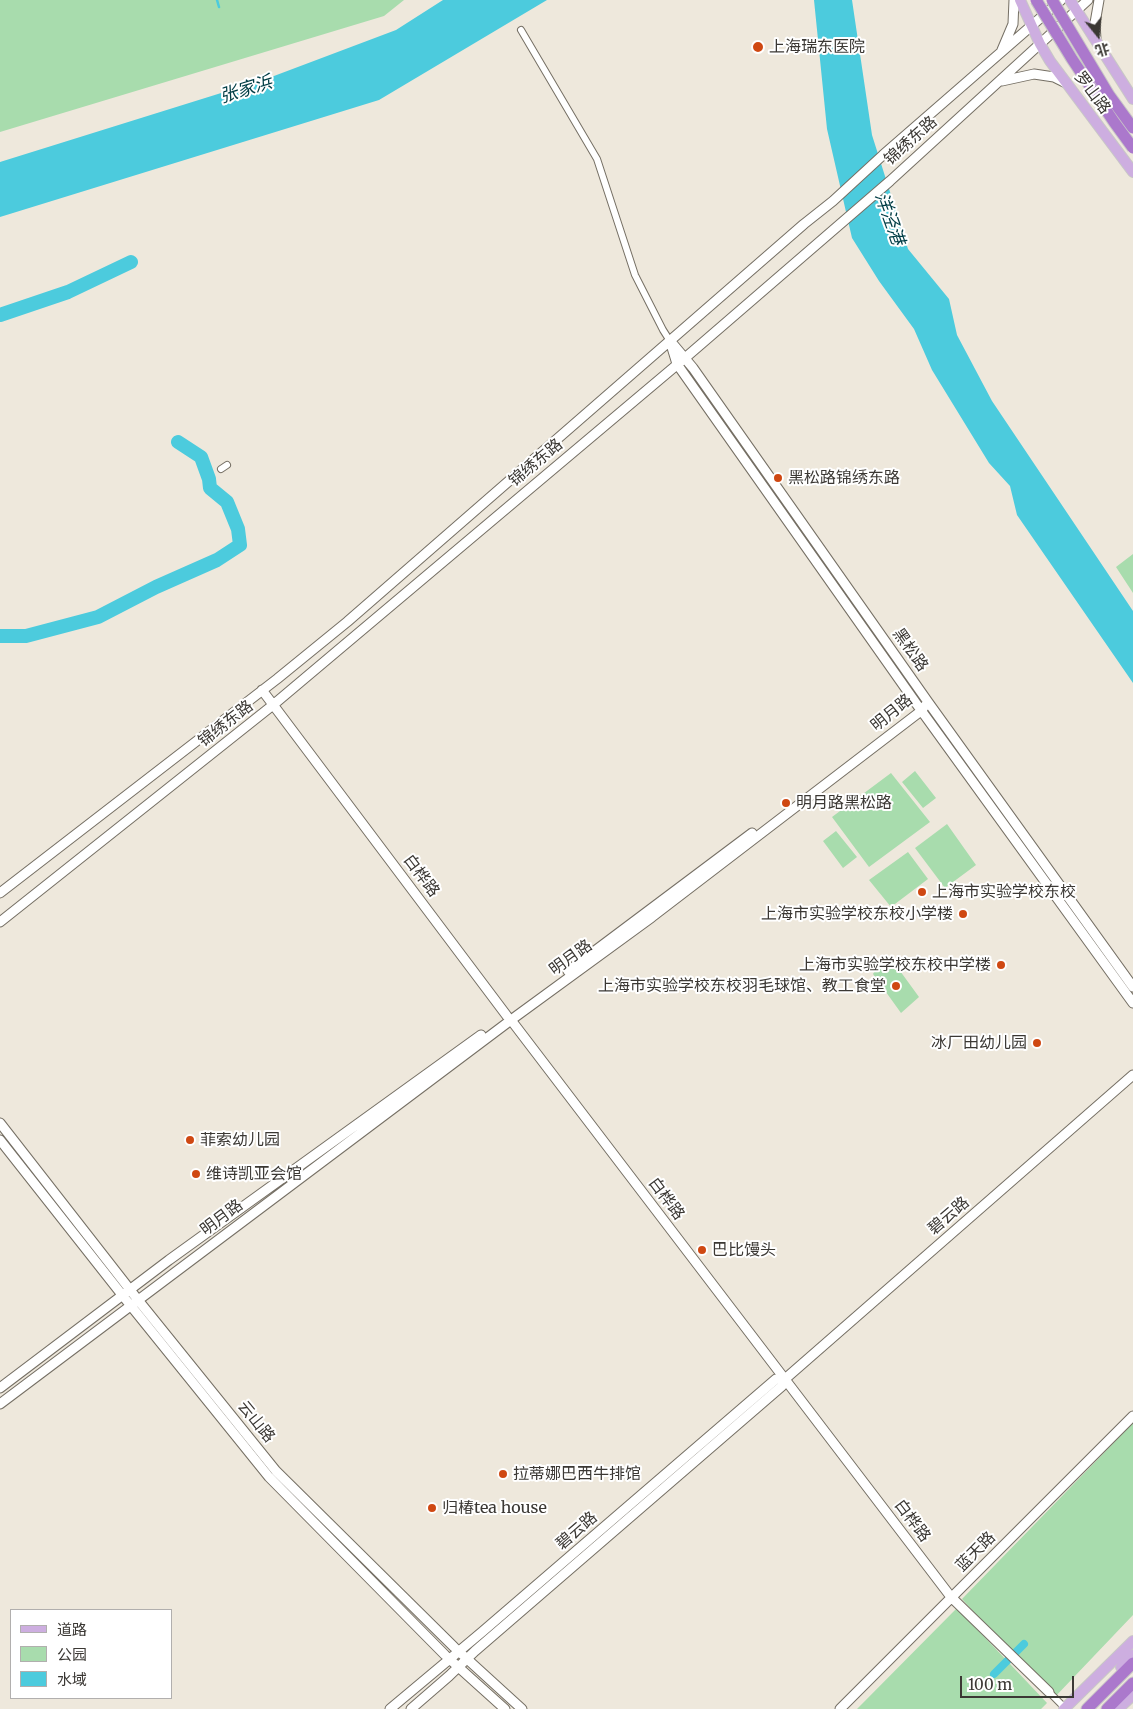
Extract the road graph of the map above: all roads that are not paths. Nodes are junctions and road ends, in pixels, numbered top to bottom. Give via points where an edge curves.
1 (1014, 0) edge
2 (1020, 0) edge
3 (1036, 0) edge
4 (1052, 0) edge
5 (1061, 0) edge
6 (1070, 0) edge
7 (1088, 0) edge
8 (1099, 0) edge
9 (1076, 11) junction
10 (1032, 26) junction
11 (521, 30) dead end
12 (1096, 40) junction
13 (1040, 44) junction
14 (1001, 53) junction
15 (999, 81) junction
16 (1064, 82) junction
17 (1133, 99) edge
18 (1133, 128) edge
19 (1133, 148) edge
20 (1133, 172) edge
21 (670, 341) junction
22 (685, 358) junction
23 (677, 364) junction
24 (227, 465) dead end
25 (220, 470) dead end
26 (262, 690) junction
27 (928, 702) junction
28 (273, 705) junction
29 (919, 708) junction
30 (0, 893) edge
31 (0, 922) edge
32 (1133, 987) edge
33 (1133, 1003) edge
34 (509, 1018) junction
35 (1133, 1075) edge
36 (0, 1123) edge
37 (0, 1140) edge
38 (131, 1290) junction
39 (123, 1296) junction
40 (135, 1303) junction
41 (785, 1379) junction
42 (0, 1388) edge
43 (0, 1404) edge
44 (1133, 1416) edge
45 (951, 1598) junction
46 (1133, 1641) edge
47 (459, 1652) junction
48 (1133, 1655) edge
49 (449, 1659) junction
50 (467, 1659) junction
51 (1133, 1663) edge
52 (458, 1667) junction
53 (1133, 1683) edge
54 (1049, 1692) joint
55 (1133, 1695) edge
56 (390, 1709) edge
57 (411, 1709) edge
58 (505, 1709) edge
59 (522, 1709) edge
60 (840, 1709) edge
61 (1065, 1709) edge
62 (1080, 1709) edge
63 (1087, 1709) edge
64 (1107, 1709) edge
65 (1118, 1709) edge

1 - 14 street via 1013,24
2 - 10 main road, 罗山路
3 - 19 highway, bridge
4 - 18 highway, bridge via 1109,95
5 - 10 street, 锦绣东路
6 - 9 main road, 罗山路
7 - 9 street, 锦绣东路
8 - 12 street
9 - 12 main road, 罗山路
9 - 13 street, 锦绣东路
10 - 13 main road, 罗山路
10 - 14 street, 锦绣东路
11 - 21 street, 黑松路 via 597,159 635,275
12 - 17 main road, 罗山路
13 - 15 street, 锦绣东路
13 - 16 main road, 罗山路
14 - 21 street, 锦绣东路
15 - 16 street via 1034,74
15 - 22 street, 锦绣东路 via 890,181
16 - 20 main road, 罗山路
21 - 22 street, 黑松路
21 - 23 street
21 - 26 street, 锦绣东路 via 347,622
22 - 23 street, 锦绣东路
22 - 27 street, 黑松路
23 - 28 street, 锦绣东路
23 - 29 street
24 - 25 street
26 - 28 street, 白桦路
26 - 30 street, 锦绣东路
27 - 29 street, 明月路
27 - 32 street, 黑松路
28 - 31 street, 锦绣东路
28 - 34 street, 白桦路
29 - 33 street
29 - 34 street, 明月路 via 652,917
34 - 38 street, 明月路
34 - 40 street, 明月路
34 - 41 street, 白桦路
35 - 41 street, 碧云路
36 - 38 street, 云山路
37 - 39 street, 云山路
38 - 39 street, 明月路
38 - 40 street, 云山路
39 - 40 street, 云山路
39 - 42 street, 明月路
40 - 43 street, 明月路
40 - 47 street, 云山路 via 276,1471
40 - 49 street, 云山路 via 269,1477
41 - 45 street, 白桦路
41 - 47 street, 碧云路 via 776,1379
41 - 50 street, 碧云路 via 782,1386
44 - 45 street, 蓝天路
45 - 54 street, 白桦路
45 - 60 street, 蓝天路
46 - 61 main road
47 - 49 street, 碧云路
47 - 50 street, 云山路
48 - 62 main road
49 - 52 street, 云山路
49 - 56 street, 碧云路
50 - 52 street, 碧云路
50 - 59 street, 云山路
51 - 63 highway
52 - 57 street, 碧云路
52 - 58 street, 云山路
53 - 64 highway
54 - 61 street, 白桦路
55 - 65 main road

